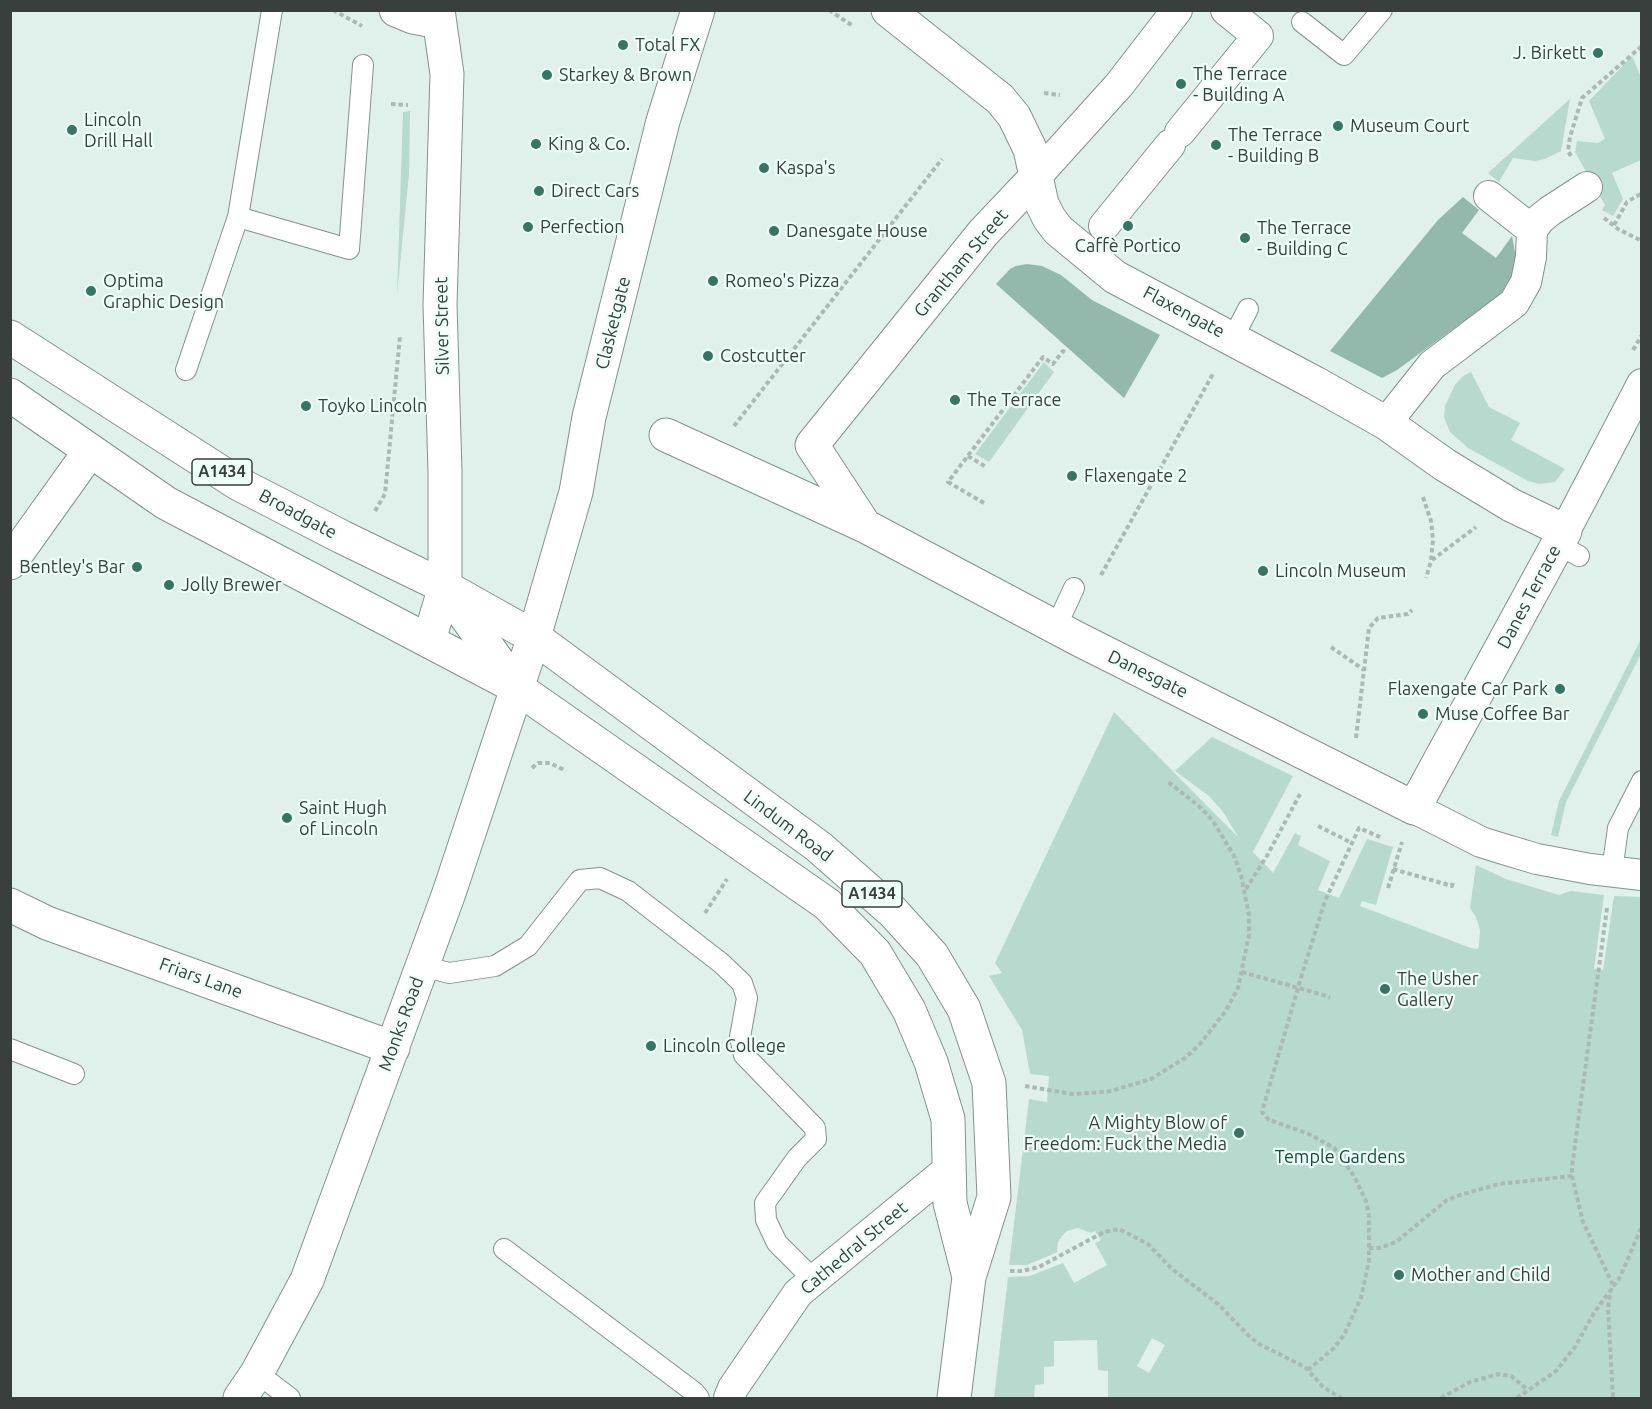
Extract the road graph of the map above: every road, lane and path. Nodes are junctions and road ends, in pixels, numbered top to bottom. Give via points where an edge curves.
1 (272, 10) edge
2 (333, 10) edge
3 (396, 10) edge
4 (698, 10) edge
5 (888, 10) edge
6 (1177, 10) edge
7 (1226, 10) edge
8 (1382, 10) edge
9 (438, 16) edge
10 (1302, 22) dead end
11 (370, 30) dead end
12 (363, 65) dead end
13 (1036, 91) dead end
14 (1064, 94) dead end
15 (942, 159) dead end
16 (1035, 178) junction
17 (1587, 187) dead end
18 (1482, 190) dead end
19 (1641, 193) edge
20 (238, 217) junction
21 (1606, 218) dead end
22 (1614, 225) junction
23 (1104, 226) dead end
24 (1532, 230) junction
25 (1641, 241) edge
26 (1248, 309) dead end
27 (401, 328) dead end
28 (10, 337) edge
29 (1225, 351) junction
30 (1067, 354) dead end
31 (186, 370) dead end
32 (1641, 384) edge
33 (10, 395) edge
34 (1386, 423) junction
35 (733, 429) dead end
36 (666, 435) dead end
37 (90, 451) junction
38 (968, 456) junction
39 (986, 467) dead end
40 (1421, 494) dead end
41 (984, 503) dead end
42 (373, 514) dead end
43 (865, 526) junction
44 (1467, 534) dead end
45 (1567, 543) junction
46 (1431, 561) junction
47 (10, 563) edge
48 (1426, 578) dead end
49 (445, 587) junction
50 (1074, 588) joint
51 (1412, 610) dead end
52 (1056, 627) junction
53 (534, 638) junction
54 (429, 640) junction
55 (1331, 646) dead end
56 (1364, 670) junction
57 (516, 687) junction
58 (1355, 746) dead end
59 (1318, 758) junction
60 (1641, 781) edge
61 (1167, 782) dead end
62 (1414, 807) junction
63 (1318, 826) dead end
64 (1386, 839) dead end
65 (1394, 842) dead end
66 (1352, 843) junction
67 (1401, 844) dead end
68 (1398, 849) dead end
69 (1393, 869) junction
70 (1612, 871) junction
71 (1641, 874) edge
72 (729, 875) dead end
73 (1453, 881) dead end
74 (1388, 888) dead end
75 (1246, 890) junction
76 (1608, 904) dead end
77 (10, 905) edge
78 (689, 938) junction
79 (423, 966) junction
80 (1242, 972) junction
81 (1298, 989) junction
82 (1330, 997) dead end
83 (393, 1048) junction
84 (10, 1049) edge
85 (74, 1074) dead end
86 (989, 1083) junction
87 (950, 1168) junction
88 (1572, 1176) junction
89 (1641, 1226) edge
90 (1369, 1248) junction
91 (504, 1249) dead end
92 (971, 1272) junction
93 (814, 1280) junction
94 (1612, 1292) junction
95 (1308, 1370) junction
96 (249, 1386) edge
97 (1529, 1390) junction
98 (290, 1398) edge
99 (699, 1398) edge
100 (729, 1398) edge
101 (954, 1398) edge
102 (1341, 1398) edge
103 (1441, 1398) edge
104 (1517, 1398) edge
105 (1613, 1398) edge

1 - 20 lane
2 - 11 path
3 - 9 main road via 413,17
4 - 53 main road, Clasketgate via 663,121 590,417 576,492
5 - 16 main road, Flaxengate via 1000,99 1014,116 1030,149
6 - 16 street, Grantham Street via 1119,85
7 - 23 street via 1258,36
8 - 10 lane via 1344,55
9 - 49 main road, Silver Street via 447,74 440,305
12 - 20 lane via 349,249
13 - 14 path
15 - 35 path
16 - 29 main road, Flaxengate via 1042,204 1058,230 1115,277
16 - 43 main road, Grantham Street via 983,233 812,445
17 - 24 street via 1550,211
18 - 24 street
19 - 22 path via 1627,202
20 - 31 lane
21 - 22 path
22 - 25 path
24 - 34 street via 1532,257 1526,282 1514,303 1432,365
26 - 29 lane
27 - 42 path via 385,494
28 - 49 main road, Broadgate / A1434 via 239,483
29 - 34 main road, Flaxengate
29 - 50 path via 1089,595
30 - 38 path via 1063,351 1053,364 1043,357
32 - 45 street, Danes Terrace
33 - 37 main road, A1434
34 - 45 main road, Flaxengate
36 - 43 main road, Danesgate
37 - 47 main road
37 - 54 main road, A1434 via 166,503
38 - 39 path
38 - 41 path via 948,482
40 - 46 path via 1431,521
43 - 52 main road, Danesgate
44 - 46 path
45 - 62 main road, Danes Terrace
46 - 48 path
49 - 53 main road, Broadgate / A1434
49 - 54 main road, Silver Street
49 - 57 main road
50 - 52 lane
51 - 56 path via 1378,618 1369,628
52 - 59 main road, Danesgate
53 - 57 main road, Monks Road
53 - 86 main road, Lindum Road / A1434 via 819,847 894,912 932,955 964,1009
54 - 57 main road, A1434
55 - 56 path
56 - 58 path
57 - 79 main road, Monks Road
57 - 87 main road, Lindum Road / A1434 via 827,904 875,953 909,1011 931,1062 948,1119
59 - 62 main road, Danesgate
59 - 75 path
60 - 70 lane via 1618,828
61 - 75 path via 1213,821 1234,856
62 - 70 street, Danesgate via 1500,848
63 - 66 path
64 - 66 path via 1359,828
65 - 67 path
66 - 81 path via 1325,901
68 - 69 path
69 - 73 path via 1452,886
69 - 74 path
70 - 71 street, Danesgate
72 - 78 path
75 - 80 path via 1249,935
76 - 88 path
77 - 83 main road, Friars Lane via 47,923
78 - 79 lane via 628,891 600,878 580,880 528,946 495,966 449,974
78 - 93 lane via 742,983 747,998 740,1037 744,1055 815,1128 816,1139 797,1158 765,1203 766,1220 777,1244
79 - 83 main road, Monks Road
80 - 81 path
80 - 86 path via 1238,988 1214,1029 1185,1058 1151,1079 1112,1091 1072,1094
81 - 82 path
81 - 90 path via 1262,1112 1274,1122 1323,1141 1342,1158 1366,1201
83 - 96 main road, Monks Road via 307,1280
84 - 85 lane
86 - 92 main road, Lindum Road / A1434 via 994,1197
87 - 92 main road, Lindum Road / A1434 via 950,1203
87 - 93 street, Cathedral Street
88 - 90 path via 1499,1184 1460,1195 1448,1200 1396,1242
88 - 94 path via 1583,1222 1609,1273
89 - 94 path
90 - 95 path via 1361,1298 1344,1335
91 - 99 lane
92 - 95 path via 1030,1270 1104,1232 1119,1229 1148,1244 1250,1337
92 - 101 main road, Lindum Road / A1434
93 - 100 street, Cathedral Street via 798,1293
94 - 97 path via 1556,1371
94 - 105 path via 1608,1308
95 - 102 path via 1323,1387
96 - 98 lane
97 - 103 path via 1511,1376 1498,1374 1470,1382
97 - 104 path

